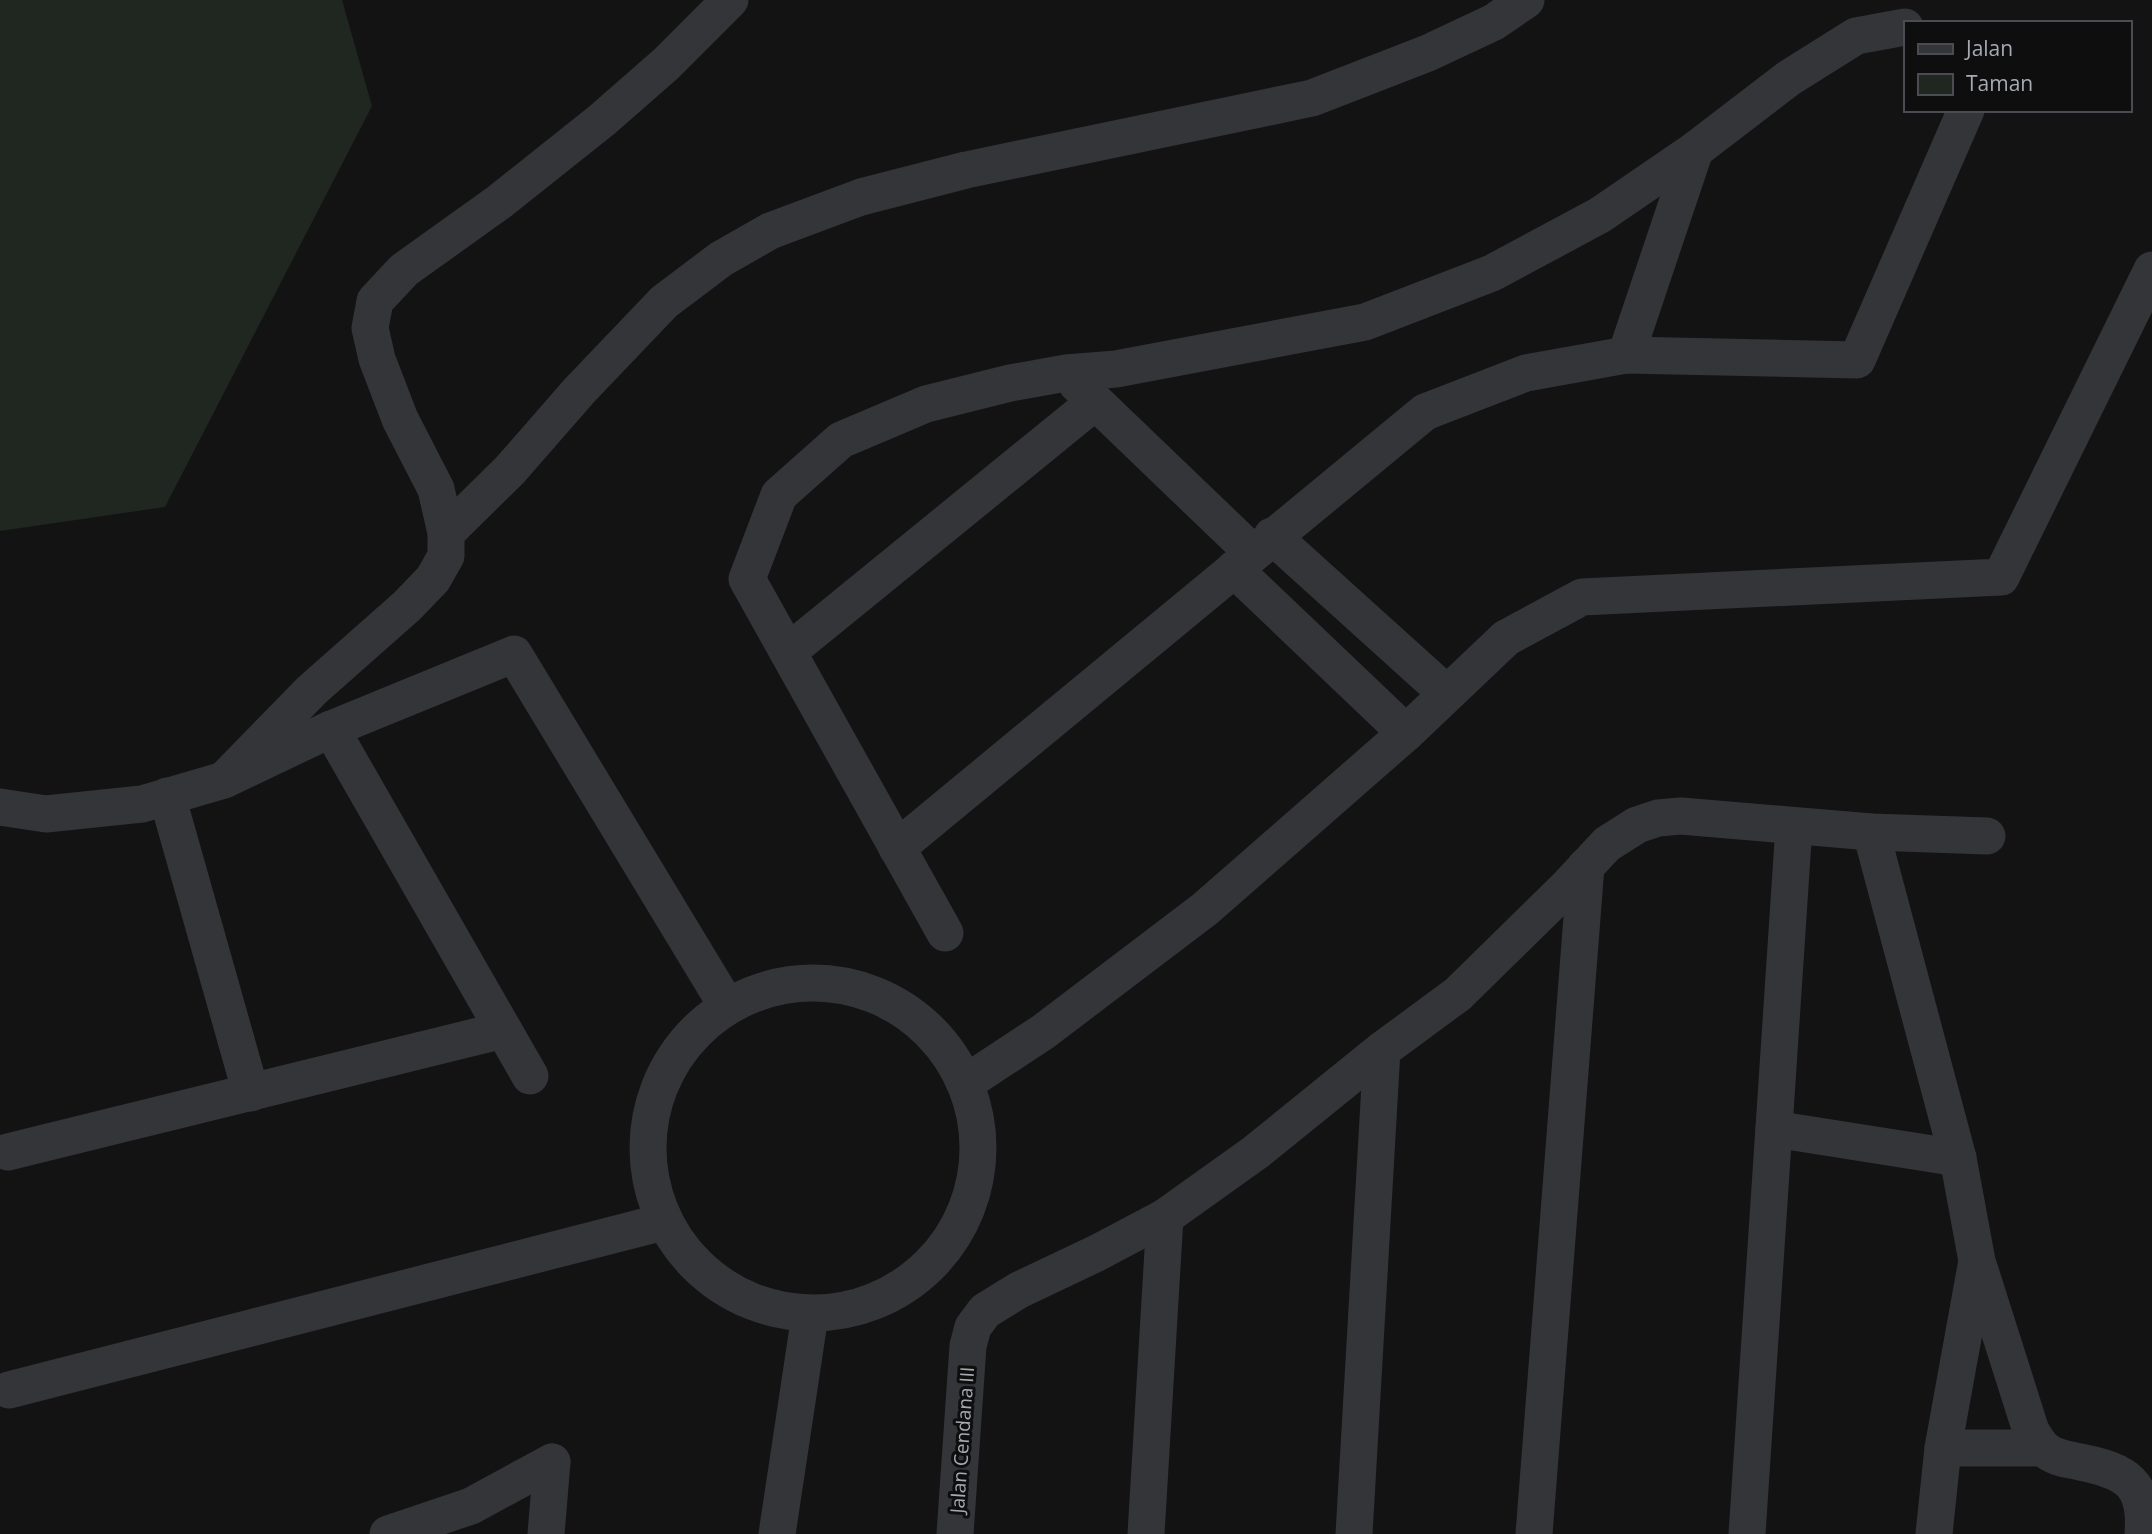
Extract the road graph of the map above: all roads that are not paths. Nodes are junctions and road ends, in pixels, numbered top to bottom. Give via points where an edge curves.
1 (730, 0) edge
2 (1526, 0) edge
3 (1904, 27) edge
4 (1965, 112) edge
5 (1695, 150) junction
6 (2152, 270) edge
7 (1626, 355) junction
8 (1066, 373) junction
9 (1095, 402) junction
10 (446, 533) junction
11 (1253, 553) junction
12 (788, 652) junction
13 (1446, 693) junction
14 (331, 729) junction
15 (1406, 733) junction
16 (224, 780) junction
17 (167, 796) junction
18 (0, 807) edge
19 (1794, 826) junction
20 (1871, 832) junction
21 (1987, 836) dead end
22 (897, 848) junction
23 (1586, 866) junction
24 (945, 933) dead end
25 (727, 1006) junction
26 (503, 1030) junction
27 (1382, 1050) junction
28 (530, 1076) dead end
29 (967, 1082) junction
30 (251, 1093) junction
31 (1774, 1129) junction
32 (8, 1153) dead end
33 (1958, 1158) junction
34 (1165, 1217) junction
35 (663, 1222) junction
36 (1977, 1261) junction
37 (810, 1315) junction
38 (9, 1390) dead end
39 (1943, 1448) junction
40 (2043, 1448) junction
41 (388, 1534) edge
42 (546, 1534) edge
43 (777, 1534) edge
44 (955, 1534) edge
45 (1146, 1534) edge
46 (1354, 1534) edge
47 (1534, 1534) edge
48 (1748, 1534) edge
49 (1934, 1534) edge
50 (2143, 1534) edge

1 - 10 street via 603,120 404,270 375,301 370,328 377,359 400,419 436,489
2 - 10 street via 1483,27 1312,98 965,170 861,197 770,231 721,259 664,302
3 - 5 street via 1856,36 1789,78
4 - 7 street via 1857,360
5 - 7 street
5 - 8 street via 1600,215 1492,273 1365,322 1116,369
6 - 13 street via 2001,577 1582,597 1506,638
7 - 11 street via 1526,373 1425,412
8 - 9 street
8 - 12 street via 926,404 853,435 779,495 747,579
9 - 11 street
9 - 12 street
10 - 16 street via 446,556 433,579
11 - 13 street
11 - 15 street
11 - 22 street
12 - 22 street
13 - 15 street
14 - 16 street
14 - 25 street via 514,654
14 - 26 street
15 - 29 street via 1205,909 1043,1032
16 - 17 street
17 - 18 street via 142,804 46,814
17 - 30 street
19 - 20 street
19 - 23 street via 1658,818 1607,844
19 - 31 street
20 - 21 street
20 - 33 street
22 - 24 street
23 - 27 street via 1458,993
23 - 47 street
25 - 29 street via 780,986 836,984 891,1000 937,1035
25 - 35 street via 681,1047 653,1102 647,1163
26 - 28 street
26 - 30 street
27 - 34 street via 1256,1152
27 - 46 street
29 - 37 street via 981,1147 968,1211 932,1266 877,1303
30 - 32 street
31 - 33 street
31 - 48 street
33 - 36 street
34 - 44 street, Jalan Cendana III via 1019,1290 985,1311 973,1327
34 - 45 street
35 - 37 street via 700,1272 752,1303
35 - 38 street
36 - 39 street
36 - 40 street via 2031,1431
37 - 43 street
39 - 40 street
39 - 49 street
40 - 50 street via 2057,1457 2121,1473 2142,1501
41 - 42 street via 471,1506 552,1462

